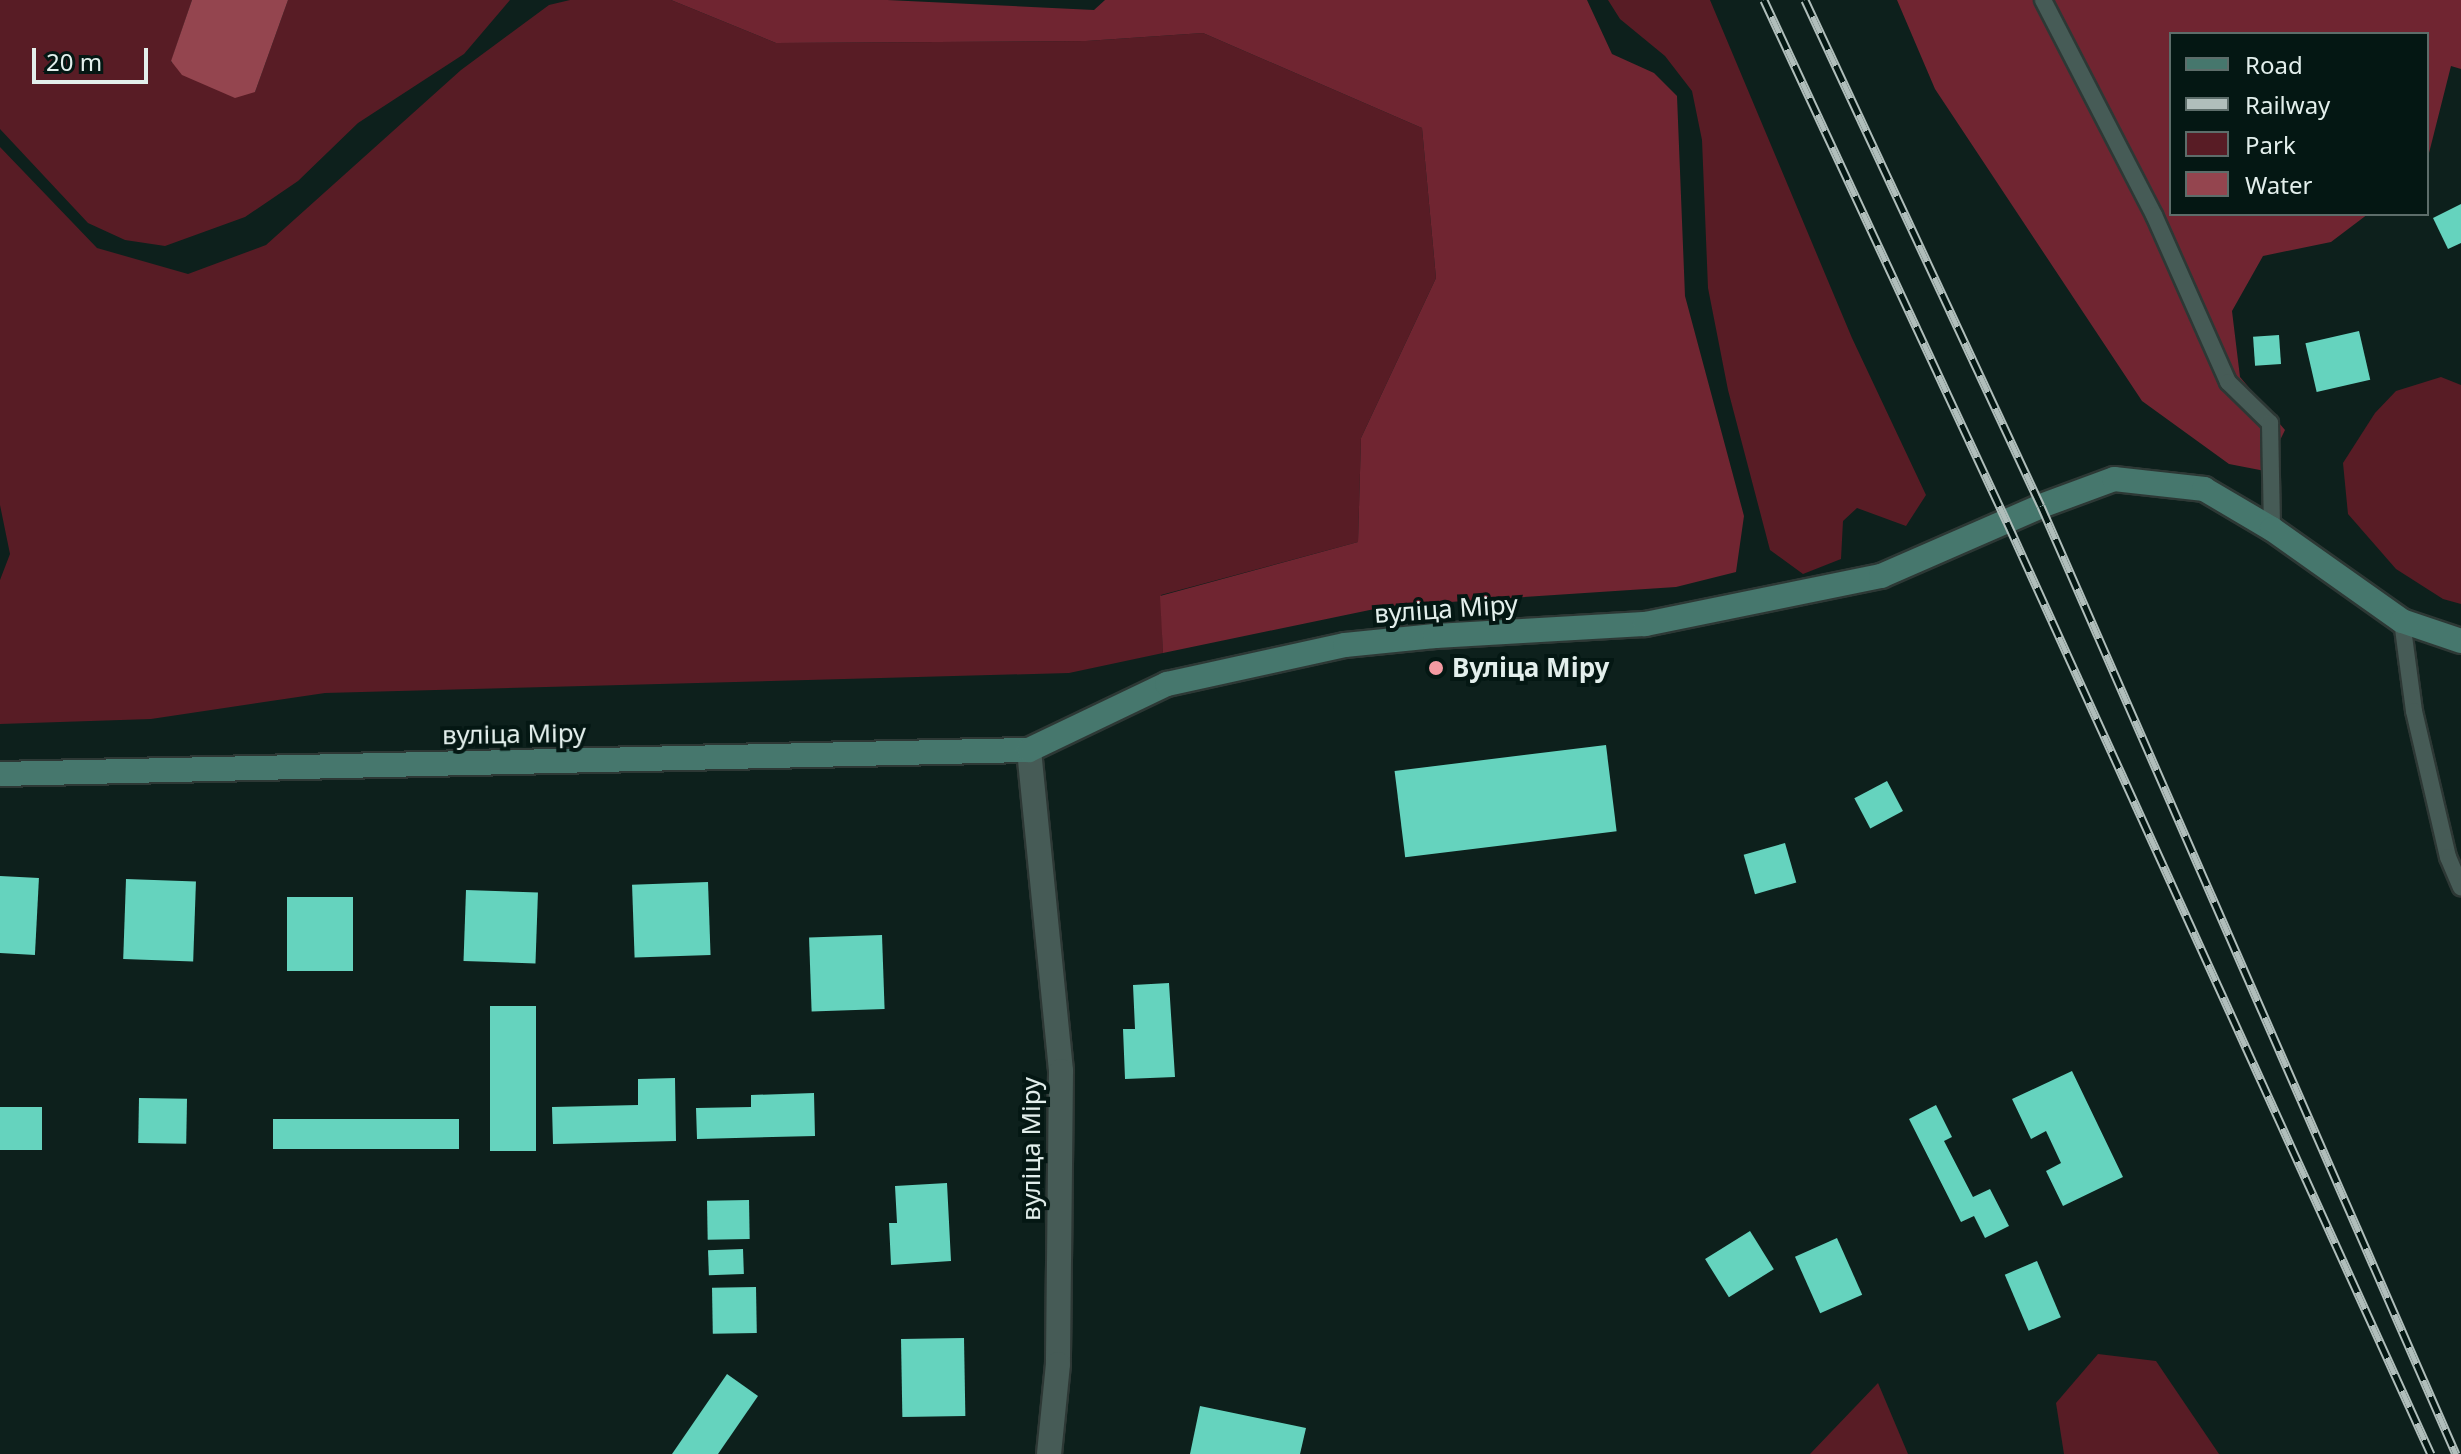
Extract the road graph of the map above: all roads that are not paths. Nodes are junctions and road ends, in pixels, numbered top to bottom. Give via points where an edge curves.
1 (2043, 0) edge
2 (2272, 529) junction
3 (2402, 621) junction
4 (2461, 641) edge
5 (1029, 750) junction
6 (0, 774) edge
7 (2461, 887) edge
8 (1049, 1454) edge

1 - 2 lane via 2154,215 2228,382 2270,423
2 - 3 street, вуліца Міру
2 - 5 street, вуліца Міру via 2204,489 2114,479 1881,576 1645,624 1345,645 1167,684
3 - 4 street, вуліца Міру
3 - 7 lane via 2414,711 2448,857
5 - 6 street, вуліца Міру
5 - 8 street, вуліца Міру via 1061,1071 1058,1364

